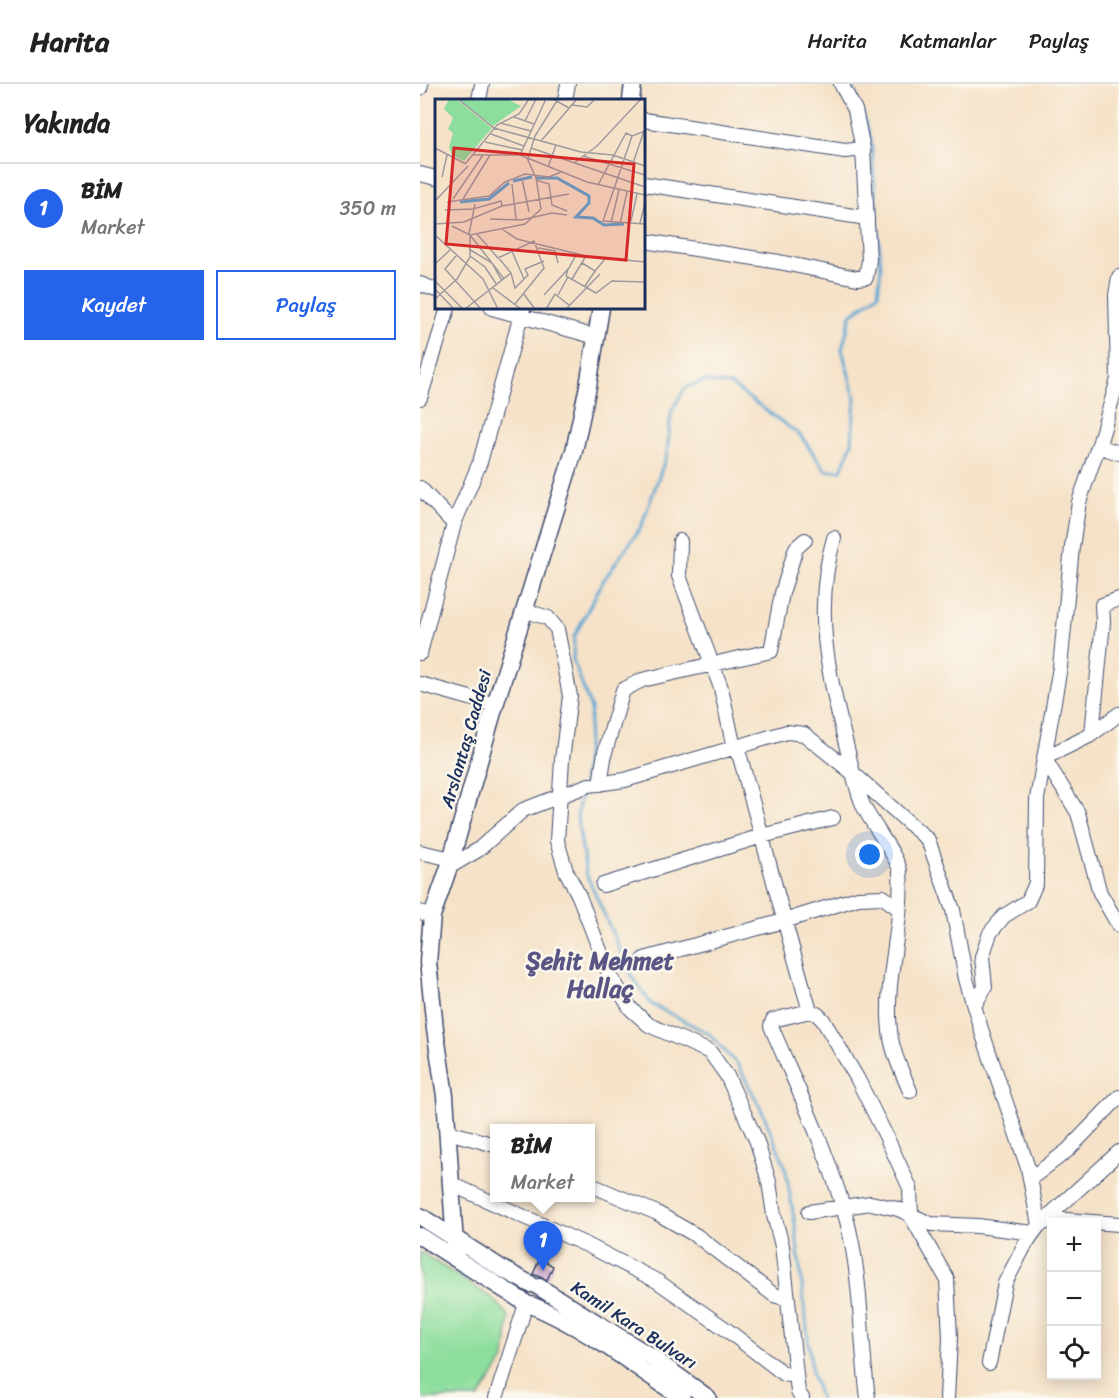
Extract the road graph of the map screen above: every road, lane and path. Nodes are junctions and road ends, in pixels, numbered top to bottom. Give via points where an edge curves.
1 (482, 84) edge
2 (568, 84) edge
3 (633, 84) edge
4 (841, 84) edge
5 (480, 99) edge
6 (565, 99) edge
7 (631, 99) edge
8 (645, 120) edge
9 (863, 149) junction
10 (420, 174) edge
11 (435, 178) edge
12 (645, 184) edge
13 (867, 218) junction
14 (645, 241) edge
15 (1119, 277) edge
16 (420, 284) edge
17 (435, 290) edge
18 (448, 309) edge
19 (500, 309) edge
20 (601, 309) edge
21 (522, 312) edge
22 (596, 337) junction
23 (1119, 379) edge
24 (420, 398) edge
25 (1098, 446) junction
26 (1119, 453) edge
27 (420, 488) edge
28 (454, 524) junction
29 (834, 538) dead end
30 (805, 540) dead end
31 (680, 541) dead end
32 (1119, 599) edge
33 (524, 610) junction
34 (420, 653) edge
35 (712, 664) junction
36 (420, 684) edge
37 (495, 705) junction
38 (1119, 714) edge
39 (1092, 734) junction
40 (734, 748) junction
41 (1044, 758) junction
42 (854, 774) junction
43 (594, 784) junction
44 (563, 795) junction
45 (833, 818) dead end
46 (762, 836) junction
47 (420, 852) edge
48 (451, 863) junction
49 (603, 885) dead end
50 (898, 908) junction
51 (426, 914) edge
52 (784, 921) junction
53 (1118, 923) edge
54 (644, 960) dead end
55 (974, 1006) junction
56 (810, 1011) junction
57 (910, 1091) dead end
58 (1119, 1096) edge
59 (448, 1132) junction
60 (490, 1144) edge
61 (1119, 1152) edge
62 (1030, 1179) junction
63 (451, 1184) junction
64 (595, 1187) edge
65 (490, 1202) edge
66 (491, 1202) edge
67 (843, 1208) junction
68 (809, 1212) dead end
69 (420, 1216) edge
70 (911, 1216) junction
71 (1119, 1224) edge
72 (1036, 1229) junction
73 (420, 1236) edge
74 (455, 1238) junction
75 (456, 1259) junction
76 (535, 1285) junction
77 (788, 1299) junction
78 (527, 1303) junction
79 (989, 1363) dead end
80 (796, 1376) junction
81 (496, 1398) edge
82 (681, 1398) edge
83 (708, 1398) edge
84 (802, 1398) edge
85 (868, 1398) edge
86 (947, 1398) edge

1 - 5 street
2 - 6 street
3 - 7 main road
4 - 9 street via 855,110
8 - 9 street via 845,151
9 - 13 street
10 - 11 street
12 - 13 street
13 - 14 street via 869,260 866,277 857,278
15 - 23 street
16 - 17 street
18 - 24 street
19 - 21 street
20 - 22 main road, Arslantaş Caddesi
21 - 22 street
21 - 28 street via 480,462
22 - 33 main road, Arslantaş Caddesi via 574,451
23 - 25 street
25 - 26 street
25 - 41 street via 1079,502 1060,667
27 - 28 street
28 - 34 street
29 - 42 street via 826,565 822,610 840,720
30 - 35 street via 796,548 782,593 771,651
31 - 35 street via 679,576
32 - 39 street via 1102,605
33 - 37 main road, Arslantaş Caddesi
33 - 44 street via 548,618 557,629 570,696 562,760
35 - 40 street
35 - 43 street via 642,680 623,690
36 - 37 street
37 - 48 main road, Arslantaş Caddesi
38 - 39 street
39 - 41 street
40 - 42 street via 787,732 804,734
40 - 43 street via 625,780
40 - 46 street
41 - 53 street via 1078,813 1100,893
41 - 55 street via 1037,799 1036,884 1028,901 1004,916 990,933 982,957 985,987
42 - 50 street via 863,805 901,870
42 - 55 street via 928,840 953,910
43 - 44 street
44 - 48 street via 523,810 478,850
44 - 77 street via 557,842 609,974 631,1009 649,1025 710,1052 727,1076 757,1142 782,1246
45 - 46 street
46 - 49 street
46 - 52 street
47 - 48 street
48 - 51 main road, Arslantaş Caddesi
50 - 52 street via 883,897 858,898
50 - 57 street via 890,1031
51 - 59 main road, Arslantaş Caddesi
52 - 54 street
52 - 56 street
55 - 62 street
56 - 67 street via 772,1020 771,1026 827,1157
56 - 70 street via 823,1020 886,1136 910,1188
58 - 62 street via 1068,1149
59 - 60 street
59 - 63 main road, Arslantaş Caddesi
61 - 72 street
62 - 72 street
63 - 65 street
63 - 74 main road, Arslantaş Caddesi
64 - 77 street via 657,1213 697,1236 774,1295
66 - 80 street via 657,1281 784,1374
67 - 68 street
67 - 70 street via 871,1203
67 - 85 street via 860,1291
69 - 74 main road, Kamil Kara Bulvarı
70 - 72 street via 931,1224
70 - 86 street via 947,1279
71 - 72 street via 1054,1219
72 - 79 street via 1005,1283
73 - 75 main road, Kamil Kara Bulvarı
74 - 75 main road, Arslantaş Caddesi
74 - 76 main road, Kamil Kara Bulvarı
75 - 78 main road, Kamil Kara Bulvarı
76 - 78 main road via 526,1285 521,1290
76 - 83 main road, Kamil Kara Bulvarı via 650,1356
77 - 80 street
78 - 81 street
78 - 82 main road, Kamil Kara Bulvarı via 612,1350
80 - 84 street

